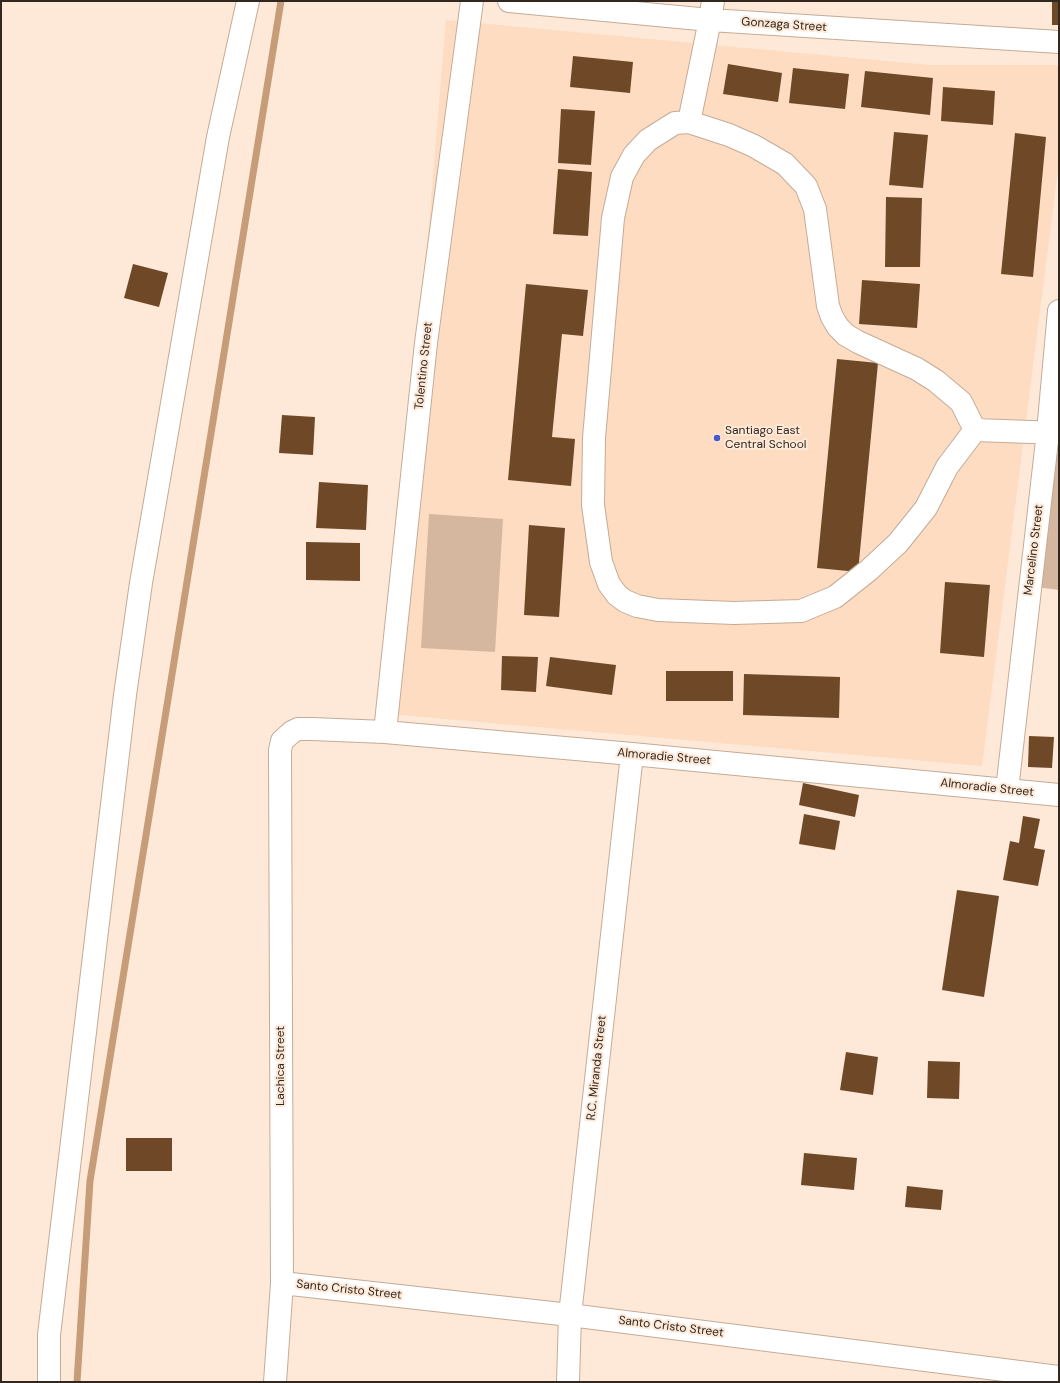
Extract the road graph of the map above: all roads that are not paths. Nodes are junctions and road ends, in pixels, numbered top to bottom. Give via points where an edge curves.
1 (248, 1) edge
2 (472, 1) edge
3 (509, 1) edge
4 (711, 11) edge
5 (1059, 42) edge
6 (689, 122) junction
7 (1059, 311) edge
8 (976, 430) junction
9 (1053, 433) edge
10 (385, 732) junction
11 (280, 750) joint
12 (632, 754) junction
13 (1007, 790) junction
14 (1059, 795) edge
15 (282, 1283) junction
16 (570, 1315) junction
17 (1059, 1377) edge
18 (48, 1382) edge
19 (275, 1382) edge
20 (568, 1382) edge

1 - 18 street via 218,137 140,590 125,695 49,1335
2 - 10 street, Tolentino Street via 426,343
3 - 4 street, Gonzaga Street
4 - 5 street, Gonzaga Street
4 - 6 street
6 - 8 street via 754,146 785,164 806,186 815,209 828,306 838,327 858,342 917,368 936,381 961,402
6 - 8 street via 675,123 648,140 634,155 622,177 613,218 594,438 593,505 602,562 609,584 617,595 638,606 658,610 734,613 801,610 835,597 898,543 926,508 947,467
7 - 9 street, Marcelino Street
8 - 9 street
9 - 13 street, Marcelino Street
10 - 11 street, Almoradie Street via 298,729 287,735
10 - 12 street, Almoradie Street
11 - 15 street, Lachica Street
12 - 13 street, Almoradie Street
12 - 16 street, R.C. Miranda Street
13 - 14 street, Almoradie Street
15 - 16 street, Santo Cristo Street
15 - 19 street, Lachica Street
16 - 17 street, Santo Cristo Street
16 - 20 street, R.C. Miranda Street

